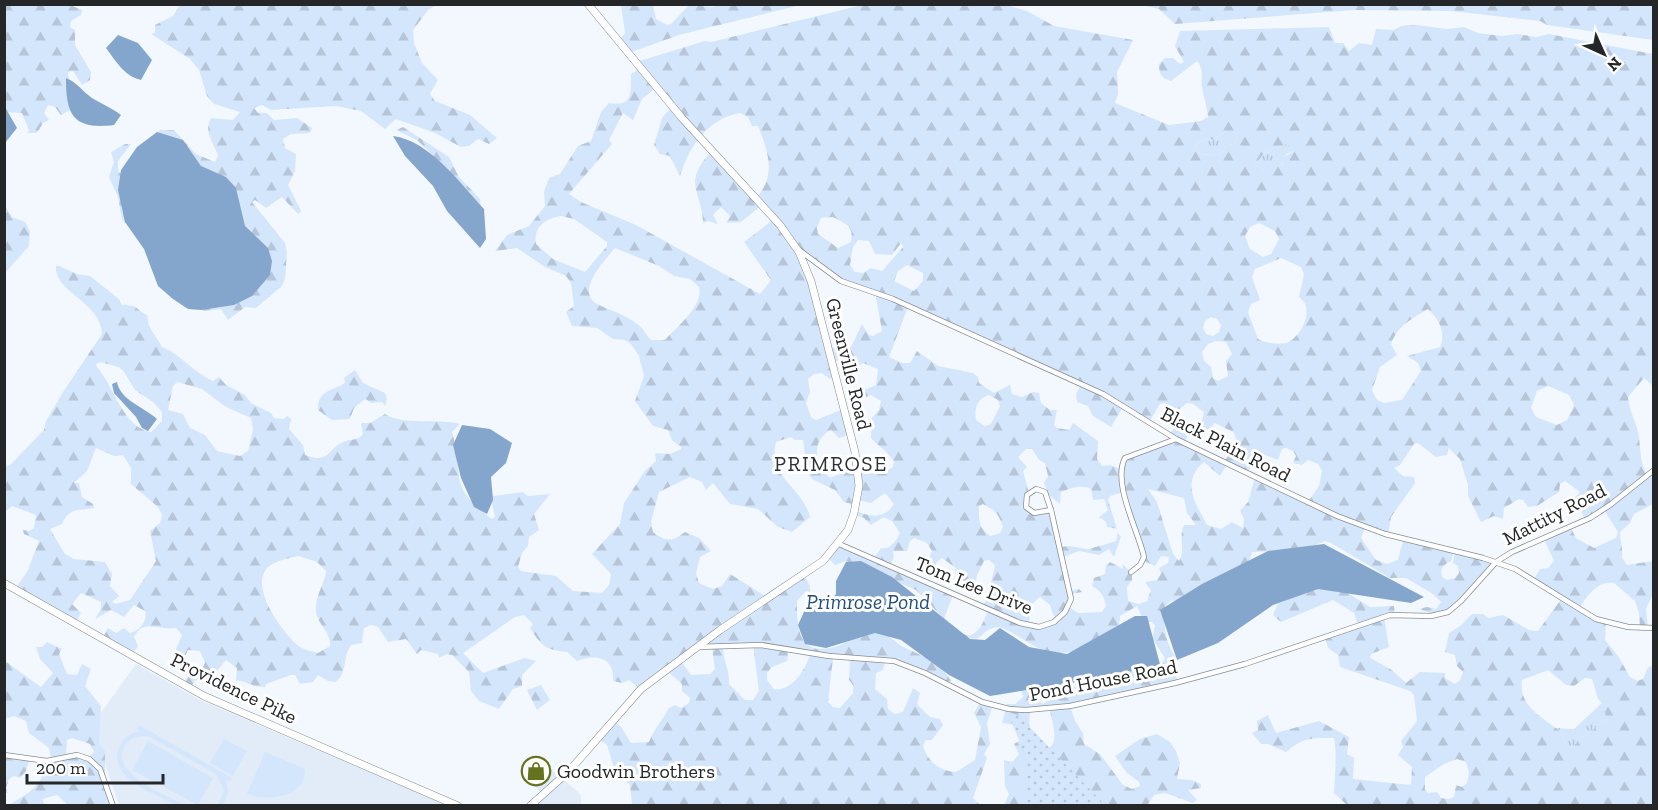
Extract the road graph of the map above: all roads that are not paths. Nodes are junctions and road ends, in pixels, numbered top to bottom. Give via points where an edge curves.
1 (588, 4) edge
2 (798, 249) junction
3 (1176, 439) junction
4 (1653, 470) edge
5 (1051, 510) junction
6 (838, 544) junction
7 (1496, 562) junction
8 (1131, 572) dead end
9 (4, 583) edge
10 (1653, 628) edge
11 (695, 647) junction
12 (4, 755) edge
13 (114, 806) edge
14 (458, 806) edge
15 (530, 806) edge

1 - 2 main road, Greenville Road
2 - 3 street, Black Plain Road via 841,281 894,299 1095,390
2 - 6 main road, Greenville Road via 811,281 858,471 854,513
3 - 7 street, Black Plain Road via 1354,523
3 - 8 street via 1125,458 1120,466 1121,482 1144,557
4 - 7 street, Mattity Road via 1590,518
5 - 5 street, Tom Lee Drive via 1045,492 1033,490 1025,498 1026,507 1032,512
5 - 6 street, Tom Lee Drive via 1071,599 1054,622 1040,627 1000,615
6 - 11 main road, Greenville Road via 810,572
7 - 10 street, Black Plain Road via 1531,578 1596,619
7 - 11 street, Pond House Road via 1448,612 1431,616 1390,615 1175,683 1049,709 1009,709 982,702 894,661 761,645
9 - 14 main road, Providence Pike via 204,696
11 - 15 main road, Greenville Road via 641,689 569,771
12 - 13 street via 47,761 77,755 89,759 100,769

